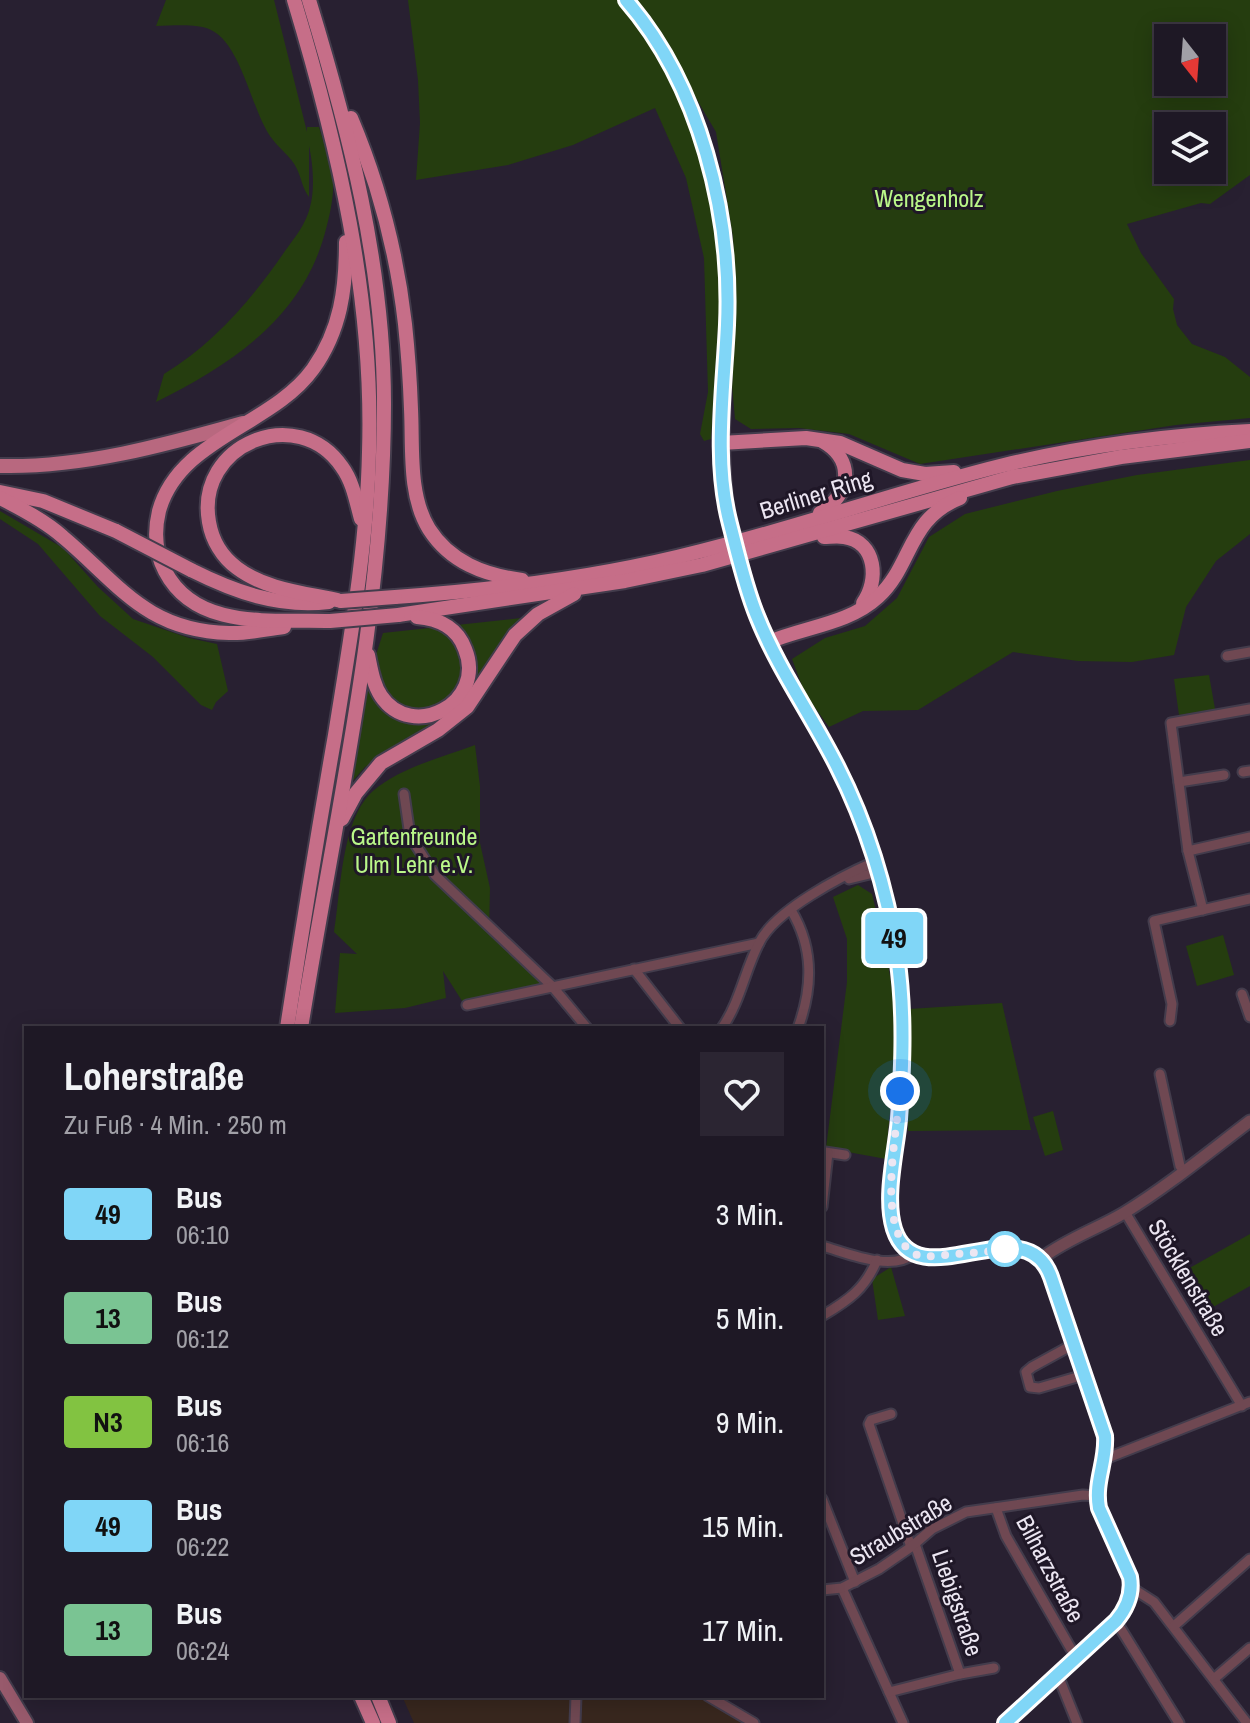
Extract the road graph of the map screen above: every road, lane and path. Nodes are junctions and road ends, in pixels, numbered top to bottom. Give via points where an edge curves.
1 (294, 0) edge
2 (309, 0) edge
3 (626, 0) edge
4 (337, 93) junction
5 (347, 213) junction
6 (252, 420) junction
7 (1250, 431) edge
8 (818, 439) junction
9 (1250, 441) edge
10 (721, 443) junction
11 (0, 466) edge
12 (1009, 471) junction
13 (0, 492) edge
14 (0, 498) edge
15 (808, 529) junction
16 (365, 531) junction
17 (544, 582) junction
18 (585, 589) junction
19 (313, 599) junction
20 (858, 610) junction
21 (398, 615) junction
22 (330, 621) junction
23 (769, 642) junction
24 (366, 643) junction
25 (1250, 652) edge
26 (1227, 656) dead end
27 (1250, 709) edge
28 (1224, 775) dead end
29 (1179, 782) junction
30 (404, 794) dead end
31 (335, 832) junction
32 (1250, 837) edge
33 (1188, 851) junction
34 (876, 867) junction
35 (1250, 899) edge
36 (791, 910) junction
37 (1203, 910) junction
38 (759, 943) junction
39 (634, 969) junction
40 (552, 986) junction
41 (1242, 994) dead end
42 (467, 1005) dead end
43 (1250, 1017) edge
44 (1170, 1021) dead end
45 (287, 1026) edge
46 (301, 1026) edge
47 (585, 1026) edge
48 (678, 1026) edge
49 (723, 1026) edge
50 (799, 1026) edge
51 (1160, 1074) dead end
52 (1250, 1121) edge
53 (825, 1152) edge
54 (845, 1155) dead end
55 (1184, 1171) junction
56 (1125, 1212) junction
57 (824, 1247) edge
58 (914, 1254) junction
59 (1042, 1258) junction
60 (877, 1260) junction
61 (824, 1315) edge
62 (1074, 1344) junction
63 (1084, 1375) junction
64 (1246, 1404) edge
65 (891, 1414) dead end
66 (1105, 1459) junction
67 (1097, 1496) junction
68 (824, 1504) edge
69 (996, 1508) junction
70 (913, 1546) junction
71 (1250, 1559) edge
72 (855, 1582) junction
73 (842, 1588) junction
74 (1132, 1588) junction
75 (824, 1590) edge
76 (1116, 1621) junction
77 (1174, 1626) junction
78 (1250, 1648) edge
79 (1071, 1649) dead end
80 (994, 1668) dead end
81 (1057, 1673) junction
82 (960, 1674) junction
83 (0, 1678) edge
84 (1215, 1678) junction
85 (889, 1692) junction
86 (362, 1698) edge
87 (379, 1698) edge
88 (576, 1698) edge
89 (711, 1698) edge
90 (27, 1723) edge
91 (373, 1723) edge
92 (389, 1723) edge
93 (575, 1723) edge
94 (754, 1723) edge
95 (903, 1723) edge
96 (1005, 1723) edge
97 (1077, 1723) edge
98 (1179, 1723) edge
99 (1247, 1723) edge

1 - 5 highway
2 - 4 highway
3 - 10 street via 688,103 713,179 727,278
4 - 17 highway via 367,160 396,270 409,367 413,467 428,526 467,565
4 - 24 highway via 365,220 384,402 379,529
5 - 6 highway via 346,276 335,329 297,387
5 - 16 highway via 365,319 370,450
6 - 11 main road via 141,450
6 - 22 highway via 193,459 167,489 156,523 159,557 179,591 208,611 227,617
7 - 12 highway, Berliner Ring via 1118,444
8 - 10 highway
8 - 12 highway via 912,472
8 - 15 highway via 841,458 844,486
9 - 12 highway, Berliner Ring
10 - 23 street, bridge via 729,519 755,612
12 - 15 highway, Berliner Ring
12 - 20 highway via 939,509 918,531 887,588
13 - 19 highway, bridge via 43,501 116,531 249,595 293,603
14 - 22 highway via 63,536 124,595 154,615 198,630 247,632
15 - 17 highway, Berliner Ring
15 - 18 highway, Berliner Ring via 702,565
15 - 20 highway via 845,537 866,552 874,581
16 - 19 highway via 350,480 332,455 306,438 277,435 248,443 225,459 208,498 216,544 236,568
16 - 45 highway
17 - 19 highway, Berliner Ring, bridge via 341,601
18 - 21 highway, Berliner Ring
18 - 31 highway via 528,622 454,718 381,763 356,793
20 - 23 highway
21 - 22 highway, bridge
21 - 24 highway via 447,625 467,651 466,688 449,707 418,716 395,710 375,685
23 - 34 street via 845,782
24 - 31 highway
25 - 26 street
27 - 29 street via 1171,723
28 - 29 street
29 - 33 street
30 - 40 street via 410,836 435,875
31 - 46 highway
32 - 33 street
33 - 37 street
34 - 36 street via 838,881
34 - 58 street via 902,998 892,1218 898,1237
35 - 37 street
36 - 38 street
36 - 50 street via 809,963
37 - 44 street via 1154,921 1172,1004
38 - 39 street
38 - 49 street
39 - 40 street
39 - 48 street
40 - 42 street
40 - 47 street
41 - 43 street
51 - 55 street
52 - 55 street
53 - 54 street
55 - 56 street
56 - 59 street
56 - 64 street, Stöcklenstraße
57 - 60 street
58 - 59 street via 929,1258 1025,1249
58 - 60 street via 899,1261
59 - 62 street
60 - 61 street via 868,1281
62 - 63 street
62 - 63 street via 1032,1367 1026,1379 1030,1387 1039,1388
63 - 66 street via 1105,1436
64 - 66 street
65 - 70 street, Liebigstraße via 869,1424
66 - 67 street
67 - 69 street, Straubstraße
67 - 74 street
68 - 72 street
69 - 70 street, Straubstraße via 953,1516
69 - 79 street, Bilharzstraße via 1006,1536
70 - 72 street, Straubstraße
70 - 82 street, Liebigstraße
71 - 77 street
72 - 73 street, Straubstraße
73 - 75 street, Straubstraße
73 - 85 street
74 - 76 street
74 - 77 street via 1154,1602
76 - 81 street
76 - 98 street
77 - 84 street
78 - 84 street
80 - 82 street, Liebigstraße
81 - 96 street
81 - 97 street
82 - 85 street, Liebigstraße
83 - 90 main road
84 - 99 street
85 - 95 street
86 - 91 highway
87 - 92 highway
88 - 93 street
89 - 94 street

